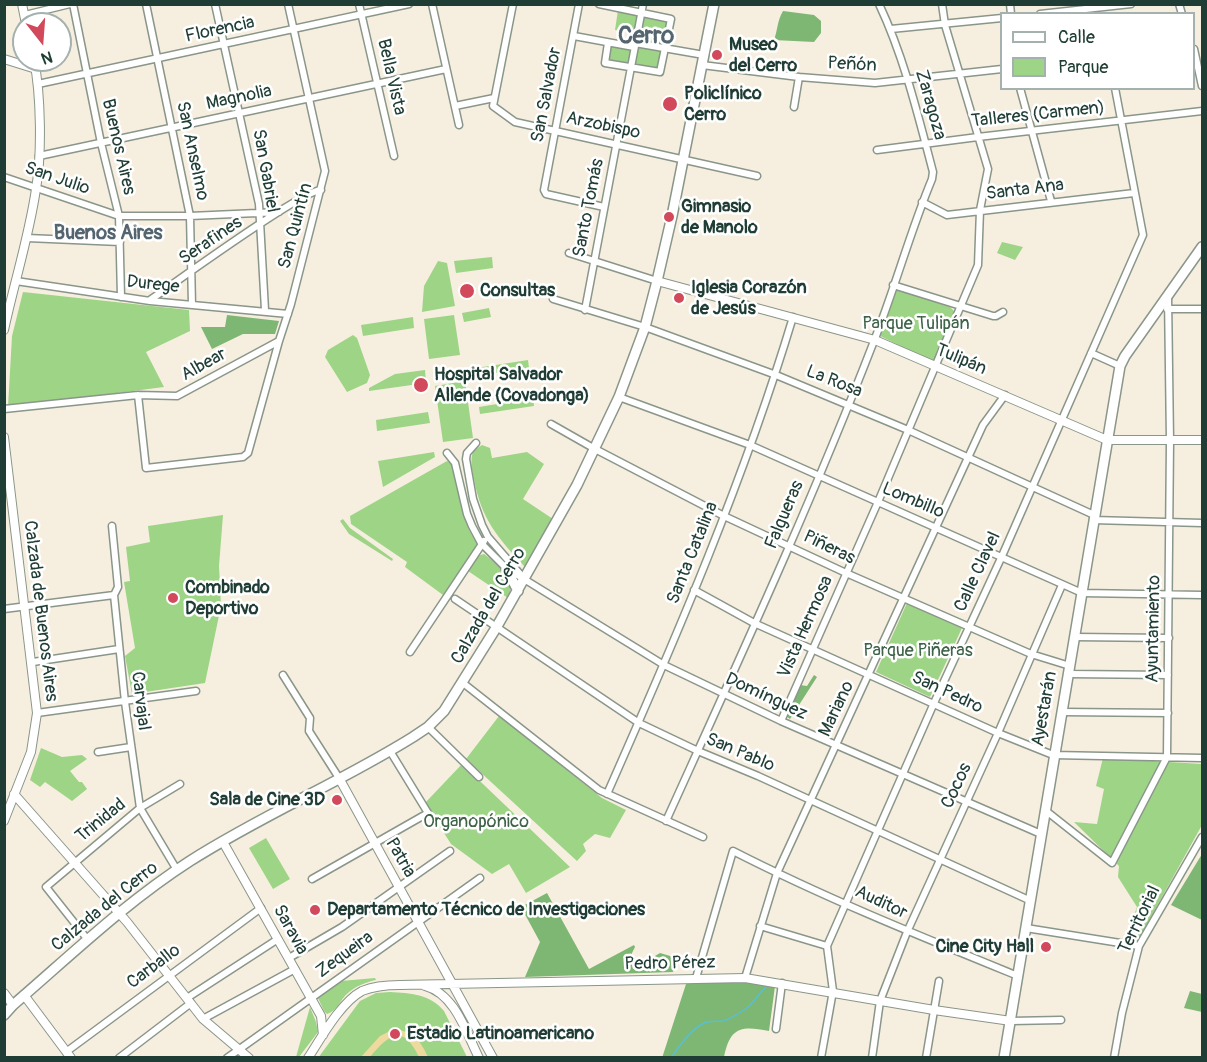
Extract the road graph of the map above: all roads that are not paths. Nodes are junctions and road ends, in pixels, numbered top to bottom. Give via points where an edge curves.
1 (72, 4) edge
2 (146, 4) edge
3 (215, 4) edge
4 (288, 4) edge
5 (359, 4) edge
6 (409, 4) edge
7 (432, 4) edge
8 (513, 4) edge
9 (579, 4) edge
10 (599, 4) edge
11 (643, 4) edge
12 (714, 4) edge
13 (879, 4) edge
14 (942, 4) edge
15 (1131, 4) edge
16 (1100, 8) edge
17 (38, 12) edge
18 (1060, 12) edge
19 (369, 13) junction
20 (641, 13) junction
21 (361, 15) junction
22 (1000, 18) edge
23 (945, 25) junction
24 (891, 29) junction
25 (293, 30) junction
26 (365, 31) junction
27 (574, 36) junction
28 (608, 43) junction
29 (223, 45) junction
30 (635, 45) junction
31 (665, 48) junction
32 (1195, 53) edge
33 (704, 55) junction
34 (157, 60) junction
35 (702, 65) junction
36 (631, 67) junction
37 (446, 69) junction
38 (1000, 69) edge
39 (36, 72) edge
40 (86, 74) junction
41 (961, 74) junction
42 (799, 77) junction
43 (908, 80) junction
44 (38, 84) junction
45 (377, 84) junction
46 (1203, 86) edge
47 (1020, 90) edge
48 (1115, 90) edge
49 (308, 98) junction
50 (494, 98) junction
51 (455, 106) junction
52 (794, 107) dead end
53 (1203, 111) edge
54 (239, 113) junction
55 (1121, 121) junction
56 (459, 125) dead end
57 (171, 128) junction
58 (555, 132) junction
59 (1031, 132) junction
60 (978, 137) junction
61 (101, 143) junction
62 (925, 143) junction
63 (617, 145) junction
64 (877, 150) dead end
65 (39, 156) junction
66 (394, 156) dead end
67 (684, 158) junction
68 (757, 176) dead end
69 (4, 177) edge
70 (37, 188) junction
71 (321, 190) junction
72 (1134, 193) junction
73 (1051, 201) junction
74 (922, 202) junction
75 (604, 207) junction
76 (980, 210) junction
77 (279, 212) junction
78 (259, 213) junction
79 (917, 215) joint
80 (119, 216) junction
81 (190, 216) junction
82 (260, 225) junction
83 (27, 238) junction
84 (120, 242) junction
85 (1203, 247) edge
86 (569, 253) dead end
87 (594, 261) junction
88 (190, 273) junction
89 (16, 281) junction
90 (657, 281) junction
91 (893, 285) junction
92 (121, 297) junction
93 (553, 299) dead end
94 (150, 301) junction
95 (192, 305) junction
96 (960, 306) junction
97 (1164, 309) junction
98 (1203, 309) edge
99 (265, 310) junction
100 (585, 310) junction
101 (1003, 312) dead end
102 (288, 314) junction
103 (793, 317) junction
104 (645, 327) junction
105 (4, 330) edge
106 (875, 339) junction
107 (279, 341) junction
108 (1091, 353) junction
109 (935, 365) junction
110 (1120, 366) junction
111 (776, 375) junction
112 (138, 395) junction
113 (1005, 395) junction
114 (619, 397) junction
115 (849, 404) junction
116 (4, 409) edge
117 (1061, 420) junction
118 (551, 424) dead end
119 (908, 430) junction
120 (4, 437) edge
121 (1107, 440) junction
122 (1203, 440) edge
123 (1170, 441) junction
124 (476, 443) dead end
125 (750, 445) junction
126 (595, 449) junction
127 (447, 453) dead end
128 (969, 458) junction
129 (5, 460) edge
130 (818, 476) junction
131 (1031, 487) junction
132 (878, 502) junction
133 (724, 516) junction
134 (1093, 517) junction
135 (1170, 522) junction
136 (1203, 523) edge
137 (112, 526) dead end
138 (937, 528) junction
139 (488, 537) junction
140 (482, 543) junction
141 (789, 545) junction
142 (1002, 556) junction
143 (506, 568) junction
144 (846, 573) junction
145 (524, 579) junction
146 (1062, 585) junction
147 (694, 590) junction
148 (518, 591) junction
149 (1082, 593) junction
150 (114, 595) junction
151 (1170, 595) junction
152 (1203, 595) edge
153 (455, 599) dead end
154 (904, 599) junction
155 (25, 607) junction
156 (4, 609) edge
157 (754, 623) junction
158 (970, 626) junction
159 (496, 628) junction
160 (1074, 637) junction
161 (1169, 638) junction
162 (119, 650) junction
163 (812, 650) junction
164 (410, 652) dead end
165 (1031, 654) junction
166 (33, 662) junction
167 (664, 665) junction
168 (1069, 670) junction
169 (869, 674) junction
170 (283, 675) dead end
171 (1168, 675) junction
172 (463, 682) junction
173 (196, 691) dead end
174 (723, 694) junction
175 (125, 702) junction
176 (934, 703) junction
177 (1062, 712) junction
178 (37, 713) junction
179 (1168, 713) junction
180 (781, 721) junction
181 (639, 723) junction
182 (428, 727) junction
183 (998, 733) junction
184 (836, 745) junction
185 (131, 747) junction
186 (390, 751) junction
187 (698, 751) junction
188 (98, 752) dead end
189 (1053, 755) junction
190 (1167, 757) junction
191 (1203, 758) edge
192 (904, 775) junction
193 (479, 777) dead end
194 (339, 778) junction
195 (180, 784) dead end
196 (14, 794) junction
197 (607, 795) junction
198 (810, 801) junction
199 (967, 801) junction
200 (140, 808) junction
201 (1045, 810) junction
202 (4, 820) edge
203 (666, 821) junction
204 (878, 831) junction
205 (1041, 834) junction
206 (703, 837) dead end
207 (1203, 837) edge
208 (223, 842) junction
209 (374, 845) junction
210 (450, 851) dead end
211 (941, 860) junction
212 (75, 862) junction
213 (177, 870) junction
214 (777, 873) junction
215 (480, 878) dead end
216 (312, 879) dead end
217 (398, 886) junction
218 (1031, 901) junction
219 (845, 902) junction
220 (261, 908) junction
221 (120, 914) junction
222 (417, 922) junction
223 (760, 926) junction
224 (1026, 928) junction
225 (908, 932) junction
226 (278, 939) junction
227 (88, 940) junction
228 (827, 946) junction
229 (1139, 946) junction
230 (289, 957) junction
231 (295, 969) junction
232 (170, 974) junction
233 (1018, 976) junction
234 (696, 978) junction
235 (745, 978) junction
236 (939, 981) dead end
237 (442, 983) junction
238 (452, 983) junction
239 (476, 983) junction
240 (782, 983) junction
241 (411, 984) junction
242 (833, 991) junction
243 (4, 993) edge
244 (24, 995) junction
245 (444, 995) junction
246 (311, 998) junction
247 (189, 1000) junction
248 (880, 1001) junction
249 (464, 1002) junction
250 (13, 1005) junction
251 (317, 1010) junction
252 (934, 1010) junction
253 (339, 1014) junction
254 (4, 1015) edge
255 (203, 1019) junction
256 (1061, 1020) dead end
257 (1011, 1021) junction
258 (776, 1029) dead end
259 (323, 1035) junction
260 (240, 1048) junction
261 (68, 1055) edge
262 (119, 1058) edge
263 (227, 1058) edge
264 (249, 1058) edge
265 (308, 1058) edge
266 (479, 1058) edge
267 (493, 1058) edge
268 (821, 1058) edge
269 (872, 1058) edge
270 (926, 1058) edge
271 (1004, 1058) edge
272 (1114, 1058) edge

1 - 17 street
1 - 40 street, Buenos Aires
2 - 34 street, San Anselmo
3 - 29 street, San Gabriel
4 - 25 street, San Quintín
5 - 21 street, Bella Vista
6 - 19 street, Florencia
7 - 37 street
8 - 50 street
9 - 27 street, San Salvador
10 - 20 street
11 - 20 street, Santo Tomás
12 - 33 main road, Calzada del Cerro
13 - 24 street, Zaragoza
14 - 23 street, Vista Hermosa
15 - 16 street
16 - 18 street
19 - 21 street, Florencia
19 - 26 street
20 - 30 street, Santo Tomás
20 - 31 street via 671,18
21 - 25 street, Florencia
21 - 26 street, Bella Vista
22 - 23 street
23 - 24 street
23 - 41 street, Vista Hermosa
24 - 43 street, Zaragoza
25 - 29 street, Florencia
25 - 49 street, San Quintín
26 - 45 street, Bella Vista
27 - 28 street
27 - 58 street, San Salvador
28 - 30 street
28 - 36 street via 605,63
29 - 34 street, Florencia
29 - 54 street, San Gabriel
30 - 31 street
30 - 36 street, Santo Tomás
31 - 33 street
31 - 36 street via 660,72
32 - 46 street
33 - 35 main road, Calzada del Cerro
34 - 40 street, Florencia
34 - 57 street, San Anselmo
35 - 42 street, Peñón
35 - 67 main road, Calzada del Cerro
36 - 63 street, Santo Tomás
37 - 45 street, Magnolia
37 - 51 street
38 - 41 street, Peñón
39 - 44 street
40 - 44 street, Florencia
40 - 61 street, Buenos Aires
41 - 43 street, Peñón
41 - 60 street, Vista Hermosa
42 - 43 street, Peñón via 875,83
42 - 52 street
43 - 62 street, Zaragoza
44 - 65 street
45 - 49 street, Magnolia
45 - 66 street, Bella Vista
47 - 59 street
48 - 55 street
49 - 54 street, Magnolia
49 - 71 street, San Quintín via 325,171
50 - 51 street
50 - 58 street, Arzobispo via 493,106 515,122
51 - 56 street
53 - 55 street, Talleres (Carmen)
54 - 57 street, Magnolia
54 - 78 street, San Gabriel
55 - 59 street, Talleres (Carmen)
55 - 72 street
57 - 61 street, Magnolia
57 - 81 street, San Anselmo
58 - 63 street, Arzobispo
58 - 75 street, San Salvador via 545,192
59 - 60 street, Talleres (Carmen)
59 - 73 street
60 - 62 street, Talleres (Carmen)
60 - 76 street, Vista Hermosa via 988,169
61 - 65 street, Magnolia
61 - 80 street, Buenos Aires
62 - 64 street, Talleres (Carmen)
62 - 74 street, Zaragoza via 933,174
63 - 67 street, Arzobispo
63 - 75 street, Santo Tomás
65 - 70 street
67 - 68 street, Arzobispo
67 - 90 main road, Calzada del Cerro
69 - 70 street, San Julio
70 - 80 street, San Julio
70 - 83 street
71 - 77 street, Serafines
71 - 102 street, San Quintín
72 - 73 street, Santa Ana
72 - 108 street, Calle Clavel via 1143,233
73 - 76 street, Santa Ana
74 - 76 street, Santa Ana via 947,215
74 - 79 street, Zaragoza
75 - 87 street, Santo Tomás
76 - 96 street, Vista Hermosa via 978,264
77 - 78 street, San Julio
77 - 82 street, Serafines
78 - 81 street, San Julio
78 - 82 street, San Gabriel
79 - 91 street, Falgueras
80 - 81 street, San Julio
80 - 84 street, Buenos Aires
81 - 88 street, San Anselmo
82 - 88 street, Serafines
82 - 99 street, San Gabriel
83 - 84 street
83 - 89 street
84 - 92 street, Buenos Aires
85 - 97 main road via 1168,296
86 - 87 street, Tulipán
87 - 90 street, Tulipán
87 - 100 street, Santo Tomás
88 - 94 street, Serafines
88 - 95 street, San Anselmo
89 - 92 street, Durege
89 - 105 street
90 - 103 street, Tulipán
90 - 104 main road, Calzada del Cerro
91 - 96 street
91 - 106 street, Falgueras
92 - 94 street, Durege
93 - 100 street, La Rosa
94 - 95 street, Durege
95 - 99 street, Durege
96 - 101 street via 993,316
96 - 109 street, Vista Hermosa
97 - 98 street
97 - 110 main road
97 - 123 street, Ayuntamiento
99 - 102 street, Durege
100 - 104 street, La Rosa
102 - 107 street, San Quintín
103 - 106 street, Tulipán
103 - 111 street, Santa Catalina
104 - 111 street, La Rosa
104 - 114 main road, Calzada del Cerro
106 - 109 street, Tulipán
106 - 115 street, Falgueras
107 - 112 street, Albear via 177,396
107 - 112 street, San Quintín via 248,453 243,457 146,468
108 - 110 street
108 - 117 street, Calle Clavel
109 - 113 street, Tulipán
109 - 119 street, Vista Hermosa
110 - 121 main road, Ayestarán
111 - 115 street, La Rosa
111 - 125 street, Santa Catalina
112 - 116 street, Albear
113 - 117 street, Tulipán
113 - 128 street, Mariano via 983,425
114 - 125 street, Lombillo
114 - 126 main road, Calzada del Cerro
115 - 119 street, La Rosa
115 - 130 street, Falgueras
117 - 121 street, Tulipán
117 - 131 street, Calle Clavel
118 - 126 street, Piñeras
119 - 128 street, La Rosa
119 - 132 street, Vista Hermosa
120 - 129 street, Calzada de Buenos Aires
121 - 123 street, Tulipán
121 - 134 main road, Ayestarán
122 - 123 street, Tulipán
123 - 135 street, Ayuntamiento
124 - 139 street, Domínguez via 466,459 473,500
125 - 130 street, Lombillo
125 - 133 street, Santa Catalina
126 - 133 street, Piñeras
126 - 145 main road, Calzada del Cerro
127 - 140 street, Domínguez via 455,463 467,514
128 - 131 street, La Rosa
128 - 138 street, Mariano
129 - 155 street, Calzada de Buenos Aires
130 - 132 street, Lombillo
130 - 141 street, Falgueras
131 - 134 street, La Rosa
131 - 142 street, Calle Clavel
132 - 138 street, Lombillo
132 - 144 street, Vista Hermosa
133 - 141 street, Piñeras
133 - 147 street, Santa Catalina
134 - 135 street, La Rosa
134 - 149 main road, Ayestarán
135 - 136 street, La Rosa
135 - 151 street, Ayuntamiento
137 - 150 street, Carvajal via 118,587
138 - 142 street, Lombillo
138 - 154 street, Mariano
139 - 140 street
139 - 145 street, Domínguez
140 - 143 street, Domínguez
140 - 164 street
141 - 144 street, Piñeras
141 - 157 street, Falgueras
142 - 146 street, Lombillo
142 - 158 street, Calle Clavel
143 - 145 street, Domínguez
143 - 148 main road
144 - 154 street, Piñeras
144 - 163 street, Vista Hermosa
145 - 148 main road, Calzada del Cerro
145 - 167 street, Domínguez
146 - 149 street, Lombillo
146 - 165 street, Cocos
147 - 157 street, San Pedro
147 - 167 street, Santa Catalina
148 - 159 main road, Calzada del Cerro
149 - 151 street, Lombillo
149 - 160 main road, Ayestarán
150 - 155 street
150 - 162 street, Carvajal
151 - 152 street, Lombillo
151 - 161 street, Ayuntamiento
153 - 159 street, San Pablo
154 - 158 street, Piñeras
154 - 169 street, Mariano
155 - 156 street
155 - 166 street, Calzada de Buenos Aires
157 - 163 street, San Pedro
157 - 174 street, Falgueras
158 - 165 street, Piñeras
158 - 176 street, Calle Clavel
159 - 172 main road, Calzada del Cerro
159 - 181 street, San Pablo
160 - 161 street
160 - 168 main road, Ayestarán
161 - 171 street, Ayuntamiento
162 - 166 street
162 - 175 street, Carvajal
163 - 169 street, San Pedro
163 - 180 street, Vista Hermosa
165 - 168 street, Piñeras
165 - 183 street, Cocos
166 - 178 street, Calzada de Buenos Aires
167 - 174 street, Domínguez
167 - 181 street, Santa Catalina
168 - 171 street, Piñeras
168 - 177 main road, Ayestarán
169 - 176 street, San Pedro
169 - 184 street, Mariano
170 - 194 street, Patria via 310,718 309,731
171 - 179 street, Ayuntamiento
172 - 182 main road, Calzada del Cerro
172 - 197 street
173 - 175 street
174 - 180 street, Domínguez
174 - 187 street, Falgueras
175 - 178 street
175 - 185 street, Carvajal
176 - 183 street, San Pedro
176 - 192 street, Calle Clavel
177 - 179 street
177 - 189 main road, Ayestarán
178 - 196 street, Calzada de Buenos Aires via 31,752
179 - 190 street, Ayuntamiento
180 - 184 street, Domínguez
181 - 187 street, San Pablo
181 - 197 street, Santa Catalina
182 - 186 main road, Calzada del Cerro
182 - 193 street
183 - 189 street, San Pedro
183 - 199 street, Cocos
184 - 192 street, Domínguez
184 - 198 street, Mariano
185 - 188 street
185 - 200 street, Carvajal
186 - 194 main road, Calzada del Cerro
186 - 209 street via 428,813
187 - 198 street, San Pablo
187 - 203 street, Falgueras
189 - 190 street, San Pedro
189 - 201 main road, Ayestarán
190 - 191 street, San Pedro
190 - 201 street, Ayuntamiento via 1112,863
192 - 199 street, Domínguez
192 - 204 street, Calle Clavel
194 - 208 main road, Calzada del Cerro
194 - 209 street, Patria
195 - 200 street, Trinidad
196 - 202 street, Calzada de Buenos Aires
196 - 212 street
197 - 203 street
198 - 204 street, San Pablo
198 - 214 street, Mariano
199 - 205 street, Domínguez
199 - 211 street, Cocos
200 - 212 street, Trinidad
200 - 213 street, Carvajal
201 - 205 main road, Ayestarán
203 - 206 street
204 - 211 street, San Pablo
204 - 219 street, Calle Clavel
205 - 218 main road, Ayestarán
207 - 229 street, Territorial
208 - 213 main road, Calzada del Cerro
208 - 220 street, Saravia
209 - 216 street
209 - 217 street, Patria
210 - 217 street
211 - 218 street, San Pablo
211 - 225 street, Cocos
212 - 221 street
212 - 227 street, Trinidad via 46,888
213 - 221 main road, Calzada del Cerro
214 - 219 street, Auditor
214 - 223 street, Mariano
214 - 234 street, Auditor via 733,850
215 - 222 street, Zequeira
217 - 222 street, Patria
217 - 230 street via 342,927
218 - 224 main road, Ayestarán
219 - 225 street, Auditor
219 - 228 street, Calle Clavel
220 - 226 street, Saravia
220 - 232 street, Carballo
221 - 227 main road, Calzada del Cerro
221 - 232 street
222 - 238 street, Patria
222 - 246 street, Zequeira
223 - 228 street
223 - 235 street, Mariano
224 - 229 street
224 - 233 main road, Ayestarán
225 - 233 street, Auditor
225 - 248 street, Cocos
226 - 230 street, Saravia
226 - 247 street
227 - 244 main road, Calzada del Cerro
228 - 242 street, Calle Clavel
229 - 272 street, Territorial
230 - 231 street, Saravia
231 - 246 street, Saravia
231 - 255 street
232 - 247 street
232 - 261 street, Carballo
233 - 257 main road, Ayestarán
234 - 235 street, Pedro Pérez
234 - 239 street, Pedro Pérez
235 - 240 street, Pedro Pérez
236 - 252 street
237 - 238 street, Pedro Pérez
237 - 241 street, Pedro Pérez
237 - 245 street via 439,987
238 - 239 street, Pedro Pérez
238 - 249 street, Patria
239 - 249 street via 465,991
240 - 242 street, Pedro Pérez
240 - 258 street
241 - 245 street
241 - 253 street, Pedro Pérez via 367,989
242 - 248 street, Pedro Pérez
242 - 268 street, Calle Clavel
243 - 250 street
244 - 250 main road, Calzada del Cerro
244 - 261 street
245 - 266 street
246 - 251 street, Saravia
246 - 260 street, Zequeira
247 - 255 street
247 - 262 street
248 - 252 street, Pedro Pérez
248 - 269 street, Cocos
249 - 267 street, Patria
250 - 254 main road, Calzada del Cerro
251 - 253 street via 327,1017
251 - 259 street, Saravia
252 - 257 street, Pedro Pérez
252 - 270 street
253 - 259 street, Pedro Pérez
255 - 260 street
256 - 257 street, Pedro Pérez
257 - 271 main road, Ayestarán
259 - 265 street, Pedro Pérez
260 - 263 street, Zequeira
260 - 264 street

